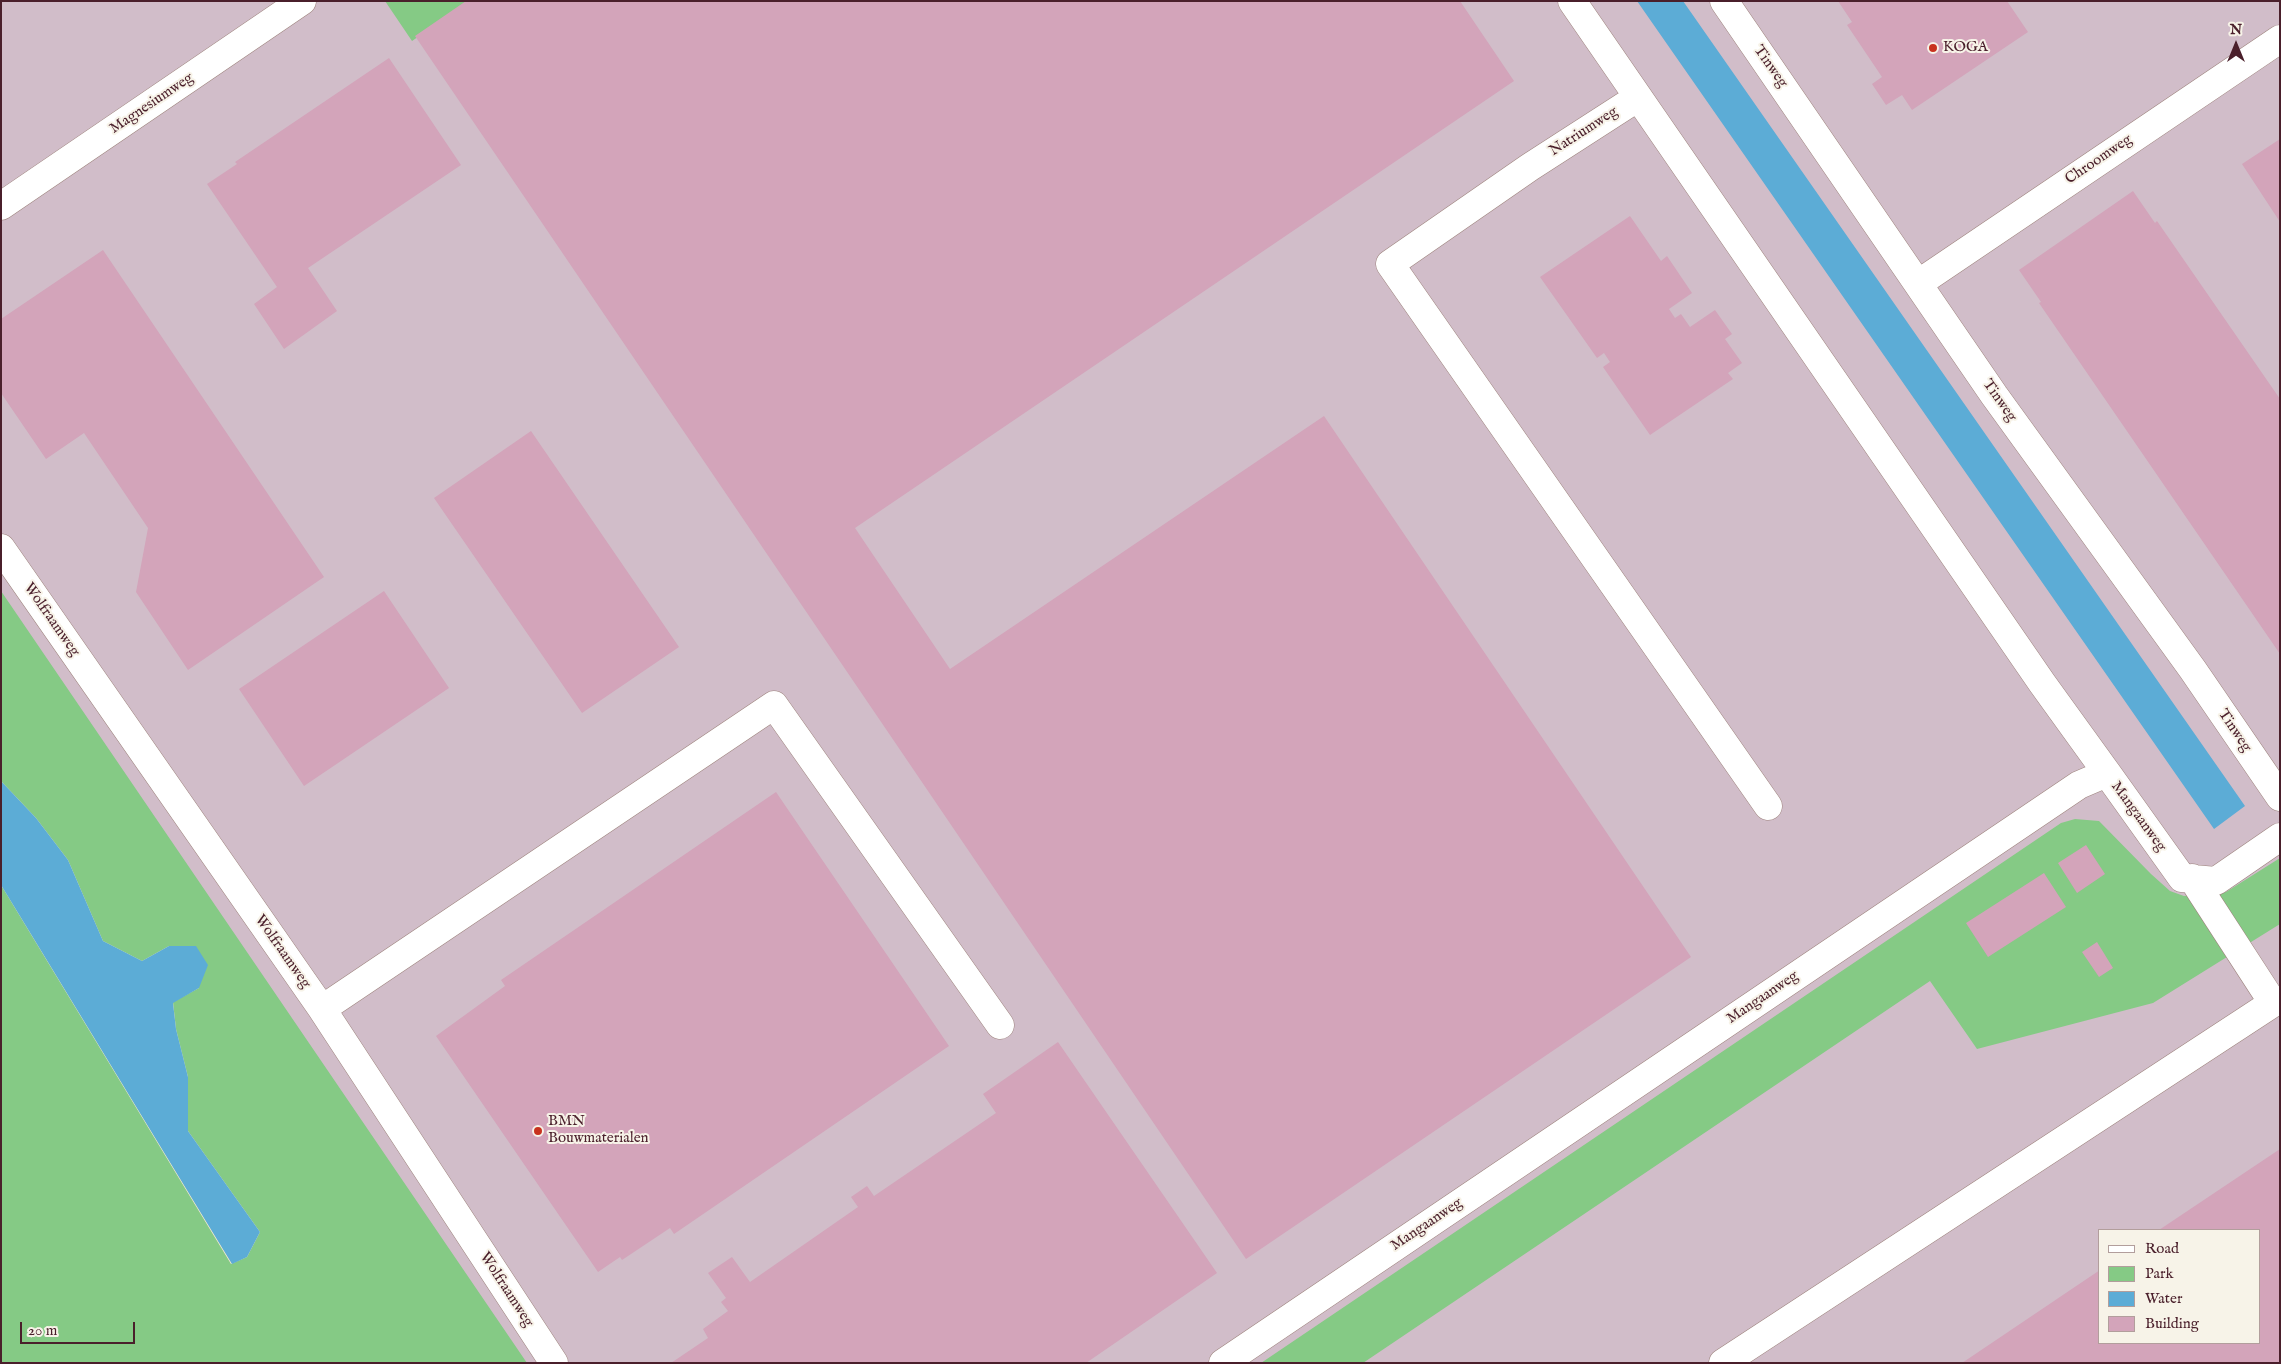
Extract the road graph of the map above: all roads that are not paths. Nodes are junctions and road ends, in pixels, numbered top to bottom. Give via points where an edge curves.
1 (302, 1) edge
2 (1572, 1) edge
3 (1724, 1) edge
4 (2280, 39) edge
5 (1637, 98) junction
6 (1, 206) edge
7 (1919, 283) junction
8 (1, 548) edge
9 (2107, 773) junction
10 (2280, 797) edge
11 (1768, 806) dead end
12 (2280, 837) edge
13 (2192, 878) junction
14 (322, 1009) junction
15 (1000, 1026) dead end
16 (554, 1363) edge
17 (1223, 1363) edge
18 (1723, 1363) edge

1 - 6 street, Magnesiumweg
2 - 5 street
3 - 7 street, Tinweg
4 - 7 street, Chroomweg
5 - 9 street
5 - 11 street, Natriumweg via 1390,264
7 - 10 street, Tinweg via 1994,395 2193,670
8 - 14 street, Wolfraamweg
9 - 13 street, Mangaanweg via 2182,878
9 - 17 street, Mangaanweg via 2079,785
12 - 13 street, Mangaanweg via 2216,881
13 - 18 street via 2273,1003
14 - 15 street via 774,705
14 - 16 street, Wolfraamweg

